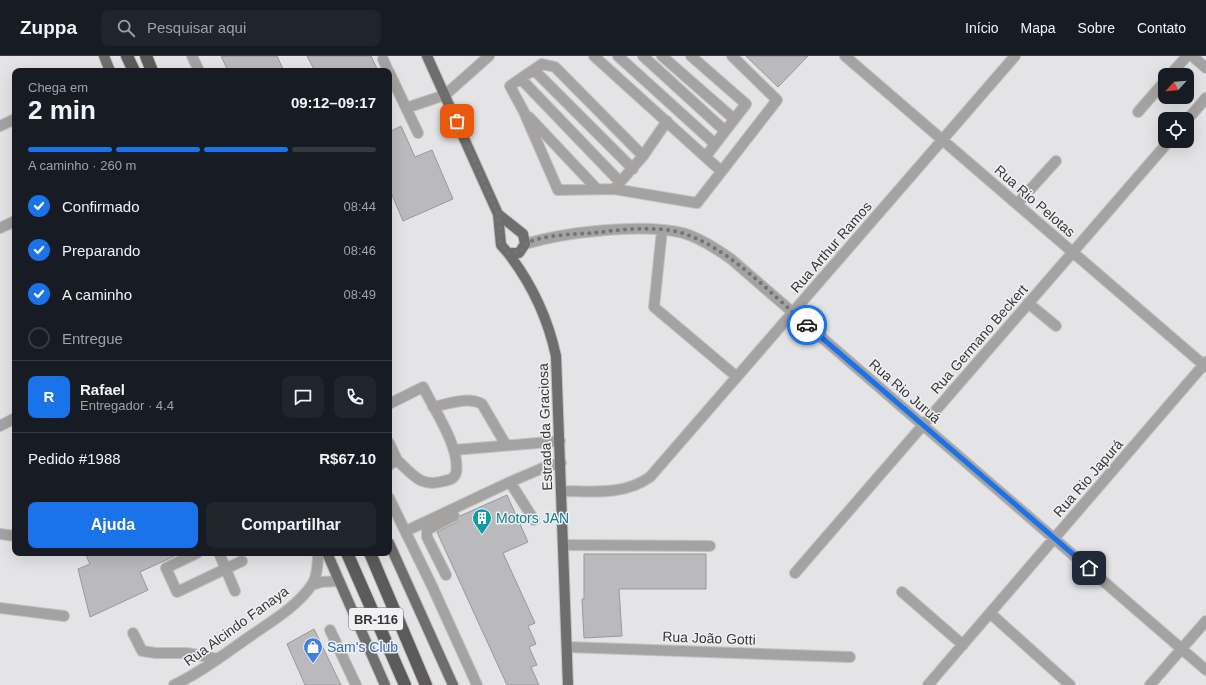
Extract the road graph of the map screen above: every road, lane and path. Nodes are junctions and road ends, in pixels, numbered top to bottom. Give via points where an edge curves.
1 (104, 56) edge
2 (127, 56) edge
3 (146, 56) edge
4 (192, 56) edge
5 (427, 56) edge
6 (489, 56) edge
7 (594, 56) edge
8 (618, 56) edge
9 (643, 56) edge
10 (662, 56) edge
11 (691, 56) edge
12 (732, 56) edge
13 (845, 56) edge
14 (1187, 56) edge
15 (1192, 56) edge
16 (1013, 57) edge
17 (383, 59) dead end
18 (109, 68) edge
19 (133, 68) edge
20 (151, 68) edge
21 (198, 68) edge
22 (387, 68) edge
23 (1176, 68) edge
24 (1206, 68) edge
25 (534, 70) junction
26 (392, 78) edge
27 (521, 79) junction
28 (1158, 89) edge
29 (445, 95) junction
30 (1206, 98) edge
31 (406, 108) junction
32 (524, 112) junction
33 (1138, 112) dead end
34 (1194, 112) edge
35 (734, 119) junction
36 (12, 120) edge
37 (667, 121) junction
38 (0, 126) edge
39 (725, 131) junction
40 (418, 133) dead end
41 (942, 140) junction
42 (715, 144) junction
43 (1163, 148) edge
44 (643, 156) junction
45 (706, 156) junction
46 (1056, 160) dead end
47 (633, 169) junction
48 (722, 171) junction
49 (617, 186) junction
50 (596, 188) junction
51 (1017, 204) junction
52 (498, 214) junction
53 (12, 222) edge
54 (0, 228) edge
55 (662, 230) junction
56 (520, 232) junction
57 (547, 237) junction
58 (501, 239) junction
59 (524, 247) junction
60 (1072, 252) junction
61 (508, 253) junction
62 (522, 272) junction
63 (1028, 303) junction
64 (793, 313) junction
65 (1056, 326) dead end
66 (1205, 365) edge
67 (737, 377) junction
68 (392, 402) edge
69 (433, 407) junction
70 (12, 420) edge
71 (923, 425) junction
72 (0, 426) edge
73 (560, 441) junction
74 (506, 445) junction
75 (454, 450) junction
76 (393, 463) edge
77 (561, 463) junction
78 (510, 482) junction
79 (562, 492) junction
80 (392, 504) edge
81 (464, 505) junction
82 (534, 520) dead end
83 (406, 531) junction
84 (0, 534) edge
85 (12, 536) edge
86 (1054, 538) junction
87 (563, 545) junction
88 (710, 546) dead end
89 (392, 550) edge
90 (191, 556) edge
91 (220, 556) edge
92 (318, 556) edge
93 (328, 556) edge
94 (348, 556) edge
95 (371, 556) edge
96 (242, 561) dead end
97 (226, 568) junction
98 (795, 573) dead end
99 (446, 575) dead end
100 (339, 580) junction
101 (312, 585) junction
102 (235, 591) dead end
103 (902, 592) dead end
104 (0, 608) edge
105 (990, 613) junction
106 (64, 616) dead end
107 (1206, 621) edge
108 (330, 630) dead end
109 (134, 633) dead end
110 (963, 645) junction
111 (566, 647) junction
112 (1182, 649) junction
113 (850, 657) dead end
114 (218, 659) junction
115 (1206, 670) edge
116 (174, 685) edge
117 (356, 685) edge
118 (384, 685) edge
119 (405, 685) edge
120 (426, 685) edge
121 (452, 685) edge
122 (477, 685) edge
123 (568, 685) edge
124 (928, 685) edge
125 (1070, 685) edge
126 (1150, 685) edge

1 - 18 main road
2 - 19 highway
3 - 20 highway
4 - 21 street
5 - 29 main road
6 - 29 street
7 - 37 street
8 - 42 street
9 - 39 street
10 - 35 street
11 - 35 street via 746,104
12 - 48 street via 777,100
13 - 41 street, Rua Rio Pelotas
14 - 23 street
15 - 24 street
16 - 41 street, Rua Arthur Ramos
17 - 22 street
25 - 27 street
25 - 44 street via 542,64 555,67
25 - 47 street
26 - 31 street
27 - 32 street via 510,86
27 - 49 street
28 - 33 street
29 - 31 street
29 - 52 main road
30 - 34 street
31 - 40 street
32 - 50 street
32 - 50 street via 558,190
35 - 39 street
36 - 38 street
37 - 44 street
37 - 45 street
39 - 42 street
41 - 51 street, Rua Rio Pelotas
41 - 64 street, Rua Arthur Ramos
42 - 45 street
43 - 60 street, Rua Germano Beckert
44 - 47 street
45 - 48 street
46 - 51 street
47 - 49 street
48 - 49 street via 696,204
49 - 50 street
51 - 60 street, Rua Rio Pelotas
52 - 56 main road
52 - 58 main road
53 - 54 street
55 - 57 street, Rua Rio Juruá via 631,228
55 - 64 street, Rua Rio Juruá via 684,234 716,249
55 - 67 street via 654,307
56 - 57 street, Rua Rio Juruá
56 - 58 main road via 507,230
56 - 59 main road
57 - 59 street, Rua Rio Juruá
58 - 61 main road via 503,250
59 - 61 main road via 513,254
59 - 62 main road, Estrada da Graciosa
60 - 63 street, Rua Germano Beckert
60 - 66 street, Rua Rio Pelotas
61 - 62 main road, Estrada da Graciosa
62 - 73 main road, Estrada da Graciosa via 549,328 555,349
63 - 65 street
63 - 71 street, Rua Germano Beckert
64 - 67 street, Rua Arthur Ramos
64 - 71 street, Rua Rio Juruá
66 - 86 street, Rua Rio Japurá
67 - 79 street, Rua Arthur Ramos via 658,469 639,484 616,491
68 - 69 street via 423,387
69 - 74 street via 469,400 477,401 482,404
69 - 75 street
70 - 72 street
71 - 86 street, Rua Rio Juruá
71 - 98 street, Rua Germano Beckert
73 - 74 street
73 - 77 main road, Estrada da Graciosa
74 - 75 street
75 - 76 street via 454,476 450,480 433,485
77 - 78 street
77 - 79 main road, Estrada da Graciosa
78 - 81 street
78 - 82 street
79 - 87 main road, Estrada da Graciosa
80 - 83 street
81 - 83 street
81 - 99 street via 463,510 456,515 427,530 427,537
83 - 122 street
84 - 85 street
86 - 105 street, Rua Rio Japurá
86 - 112 street, Rua Rio Juruá
87 - 88 street
87 - 111 main road, Estrada da Graciosa
89 - 121 main road
90 - 97 street via 166,568 177,592
91 - 97 street
92 - 101 street
93 - 100 main road
94 - 119 highway, BR-116
95 - 120 highway, BR-116
96 - 97 street
97 - 102 street
100 - 101 street, Rua Alcindo Fanaya
100 - 118 main road
101 - 114 street, Rua Alcindo Fanaya via 277,617
103 - 110 street
104 - 106 street
105 - 110 street, Rua Rio Japurá
105 - 125 street
107 - 112 street
108 - 117 street
109 - 114 street via 142,651 187,653
110 - 124 street, Rua Rio Japurá
111 - 113 street, Rua João Gotti
111 - 123 main road, Estrada da Graciosa
112 - 115 street, Rua Rio Juruá
112 - 126 street
114 - 116 street, Rua Alcindo Fanaya

